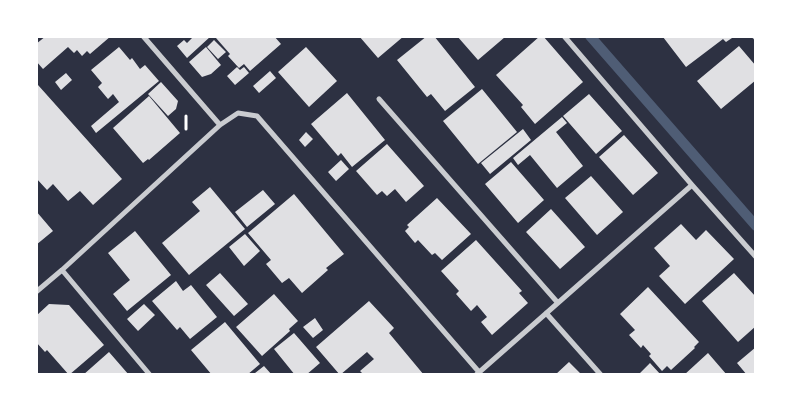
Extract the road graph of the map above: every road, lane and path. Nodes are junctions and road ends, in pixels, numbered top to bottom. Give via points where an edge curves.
1 (143, 36) edge
2 (564, 36) edge
3 (380, 99) dead end
4 (220, 125) junction
5 (692, 185) junction
6 (756, 257) edge
7 (62, 270) junction
8 (36, 292) edge
9 (558, 303) junction
10 (546, 313) junction
11 (478, 374) edge
12 (150, 375) edge
13 (600, 375) edge

1 - 4 street
2 - 5 street
3 - 9 street
4 - 7 street
4 - 11 street via 238,113 257,116
5 - 6 street
5 - 9 street
7 - 8 street
7 - 12 street
9 - 10 street
10 - 11 street
10 - 13 street

